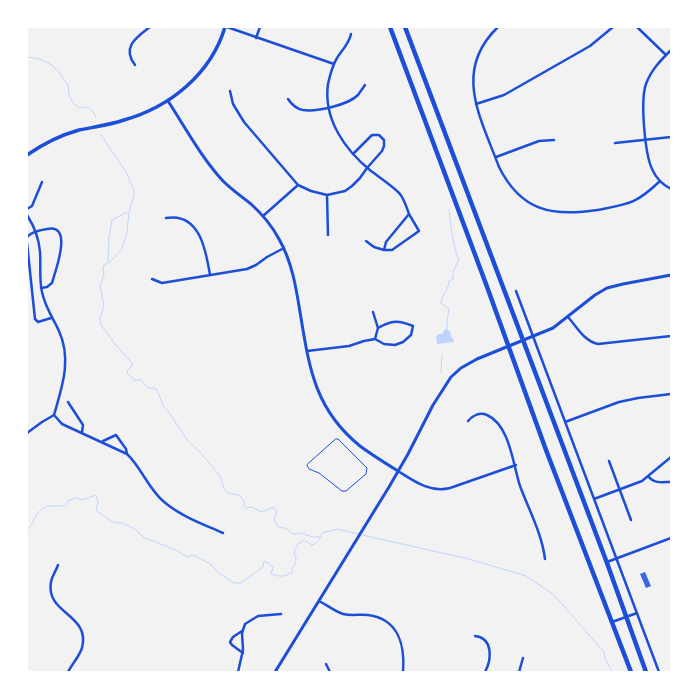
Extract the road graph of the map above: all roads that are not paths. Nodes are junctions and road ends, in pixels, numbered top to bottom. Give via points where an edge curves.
1 (150, 27) edge
2 (226, 27) edge
3 (260, 27) edge
4 (390, 27) edge
5 (405, 27) edge
6 (498, 27) edge
7 (612, 27) edge
8 (636, 27) edge
9 (351, 34) dead end
10 (256, 38) junction
11 (671, 50) edge
12 (666, 55) junction
13 (334, 64) junction
14 (134, 65) dead end
15 (365, 85) dead end
16 (230, 91) dead end
17 (288, 99) dead end
18 (168, 101) junction
19 (476, 104) junction
20 (329, 107) junction
21 (671, 136) edge
22 (554, 140) dead end
23 (646, 140) junction
24 (615, 143) dead end
25 (352, 154) junction
26 (27, 155) edge
27 (496, 158) junction
28 (367, 168) junction
29 (660, 181) junction
30 (42, 182) dead end
31 (298, 185) junction
32 (671, 189) edge
33 (327, 195) junction
34 (27, 210) edge
35 (409, 214) junction
36 (27, 215) edge
37 (263, 216) junction
38 (166, 218) dead end
39 (36, 232) junction
40 (328, 236) dead end
41 (27, 237) edge
42 (366, 241) dead end
43 (27, 243) edge
44 (284, 248) junction
45 (384, 250) junction
46 (210, 275) junction
47 (671, 276) edge
48 (152, 279) dead end
49 (41, 288) junction
50 (516, 291) dead end
51 (373, 312) dead end
52 (568, 317) junction
53 (51, 318) junction
54 (378, 328) junction
55 (533, 336) junction
56 (671, 336) edge
57 (375, 339) junction
58 (523, 340) junction
59 (508, 346) junction
60 (307, 351) junction
61 (671, 394) edge
62 (68, 402) dead end
63 (54, 415) junction
64 (468, 421) dead end
65 (565, 422) junction
66 (82, 432) junction
67 (27, 433) edge
68 (103, 442) junction
69 (127, 454) junction
70 (671, 457) edge
71 (608, 461) dead end
72 (516, 465) junction
73 (398, 471) junction
74 (648, 476) junction
75 (671, 482) edge
76 (619, 490) junction
77 (594, 499) junction
78 (631, 520) dead end
79 (223, 533) dead end
80 (671, 538) edge
81 (545, 559) dead end
82 (616, 559) junction
83 (607, 563) junction
84 (58, 565) dead end
85 (319, 601) junction
86 (637, 613) junction
87 (281, 614) dead end
88 (626, 617) junction
89 (612, 622) junction
90 (243, 631) junction
91 (475, 636) dead end
92 (243, 653) junction
93 (523, 658) dead end
94 (326, 664) dead end
95 (631, 671) edge
96 (646, 671) edge
97 (68, 672) edge
98 (238, 672) edge
99 (274, 672) edge
100 (330, 672) edge
101 (403, 672) edge
102 (485, 672) edge
103 (519, 672) edge
104 (659, 672) edge

1 - 14 street via 131,45 130,58
2 - 10 street
2 - 18 main road via 205,66 189,84
3 - 10 street
4 - 59 highway
5 - 58 highway
6 - 19 street via 484,45 475,64 473,87
7 - 19 street via 590,46 504,95
8 - 12 street
9 - 13 street via 348,44
10 - 13 street
11 - 12 street
12 - 23 street via 653,70 644,90 642,102
13 - 20 street via 328,85
15 - 20 street via 357,96 345,103
16 - 31 street via 233,104 244,122
17 - 20 street via 294,106 303,110
18 - 26 main road via 134,117 67,135
18 - 37 street via 214,170 231,189
19 - 27 street
20 - 25 street via 339,135
21 - 23 street
22 - 27 street via 540,141
23 - 24 street
23 - 29 street via 650,164
25 - 28 street
25 - 28 street via 372,135 379,135 384,140 384,146
27 - 29 street via 509,185 520,196 538,207 554,212 580,213 624,205 641,198
28 - 33 street via 352,186
28 - 35 street via 401,194
29 - 32 street
30 - 34 street via 32,206
31 - 33 street
31 - 37 street
33 - 40 street
35 - 45 street via 386,242
35 - 45 street via 419,231 392,250
36 - 39 street
37 - 44 street
38 - 46 street via 179,218 196,230 205,247
39 - 41 street
39 - 49 street via 40,254
39 - 49 street via 51,228 58,231 61,236 61,251 52,283
42 - 45 street
43 - 53 street via 35,319 41,322
44 - 46 street via 252,267
44 - 60 street via 293,272
46 - 48 street via 162,283
47 - 52 street via 607,288
49 - 53 street
50 - 55 street
51 - 54 street
52 - 55 street via 553,328
52 - 56 street via 585,338 598,344
53 - 63 street via 61,338 66,361 64,381
54 - 57 street
54 - 57 street via 396,321 413,326 411,335 395,345 384,344
55 - 58 street
55 - 65 street
57 - 60 street via 349,346
58 - 59 street
58 - 83 highway
59 - 73 street via 465,366 451,377
59 - 89 highway
60 - 73 street via 316,388 334,420 360,446
61 - 65 street via 619,402
62 - 66 street via 83,425
63 - 66 street via 62,424
63 - 67 street
64 - 72 street via 483,414 496,421 503,430
65 - 77 street
66 - 68 street
68 - 69 street
68 - 69 street via 116,435
69 - 79 street via 163,501 192,519
70 - 74 street
71 - 76 street
72 - 73 street via 440,490 422,485
72 - 81 street via 520,485
73 - 85 street
74 - 75 street via 656,482
74 - 76 street
76 - 77 street
76 - 78 street
77 - 82 street
80 - 82 street
82 - 83 street
82 - 86 street
83 - 88 highway
84 - 97 street via 51,582 52,596 58,606 76,621 82,636 82,648
85 - 99 street
85 - 101 street via 343,614 373,616 388,624 402,644
86 - 88 street
86 - 104 street
87 - 90 street via 258,616 245,624
88 - 89 street
88 - 96 highway
89 - 95 highway
90 - 92 street
90 - 92 street via 230,642
91 - 102 street via 483,639 488,647 490,660
92 - 98 street
93 - 103 street
94 - 100 street

